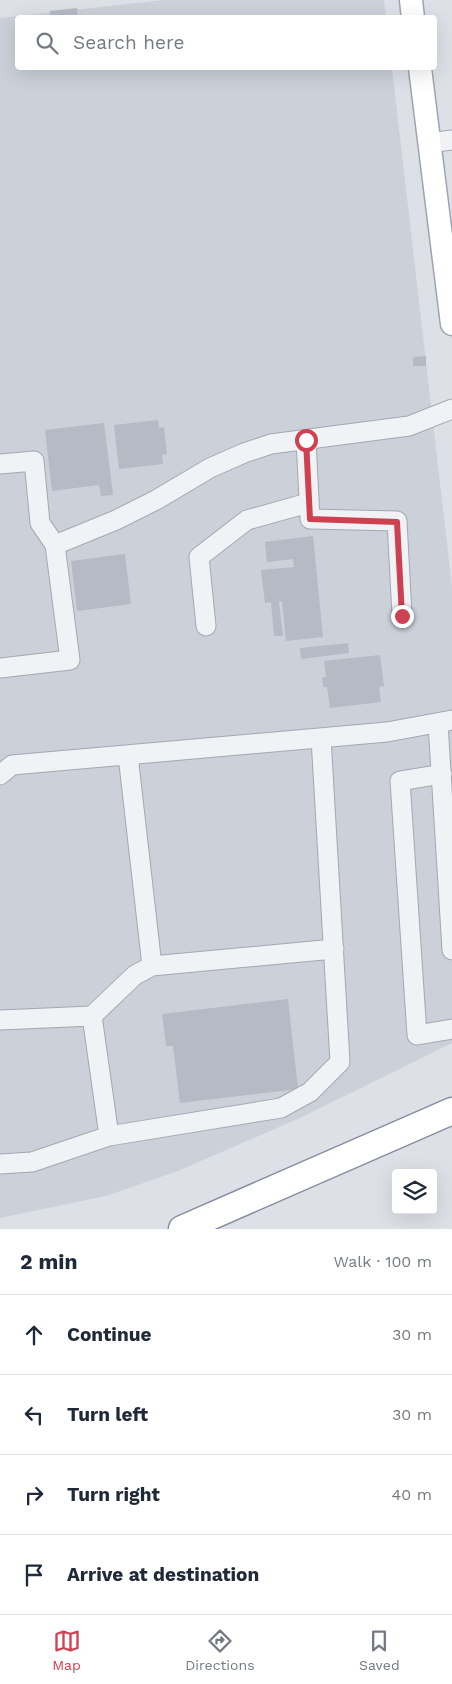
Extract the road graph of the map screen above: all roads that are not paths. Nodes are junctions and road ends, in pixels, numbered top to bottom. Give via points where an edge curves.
1 (411, 0) edge
2 (413, 15) edge
3 (420, 70) edge
4 (452, 140) edge
5 (429, 143) junction
6 (452, 324) edge
7 (452, 409) edge
8 (306, 440) junction
9 (0, 464) edge
10 (308, 503) junction
11 (55, 545) junction
12 (402, 616) dead end
13 (206, 626) dead end
14 (0, 668) edge
15 (445, 721) edge
16 (321, 738) junction
17 (128, 755) junction
18 (442, 774) junction
19 (0, 775) edge
20 (334, 949) junction
21 (452, 950) edge
22 (152, 966) junction
23 (92, 1016) junction
24 (0, 1020) edge
25 (452, 1029) edge
26 (452, 1110) edge
27 (108, 1136) junction
28 (0, 1164) edge
29 (182, 1229) edge

1 - 2 main road
3 - 5 main road
4 - 5 lane
5 - 6 main road
7 - 8 lane via 409,426
8 - 10 lane
8 - 11 lane via 270,444 244,453 116,520
9 - 11 lane via 34,461 40,523
10 - 12 lane via 310,519 397,522
10 - 13 lane via 247,520 199,556
11 - 14 lane via 70,660
15 - 16 lane via 387,732
15 - 18 lane
16 - 17 lane
16 - 20 lane
17 - 19 lane via 12,765
17 - 22 lane
18 - 21 lane
18 - 25 lane via 400,781 417,1035
20 - 22 lane
20 - 27 lane via 340,1062 310,1092 280,1108
22 - 23 lane via 135,975
23 - 24 lane
23 - 27 lane
26 - 29 highway
27 - 28 lane via 32,1162

